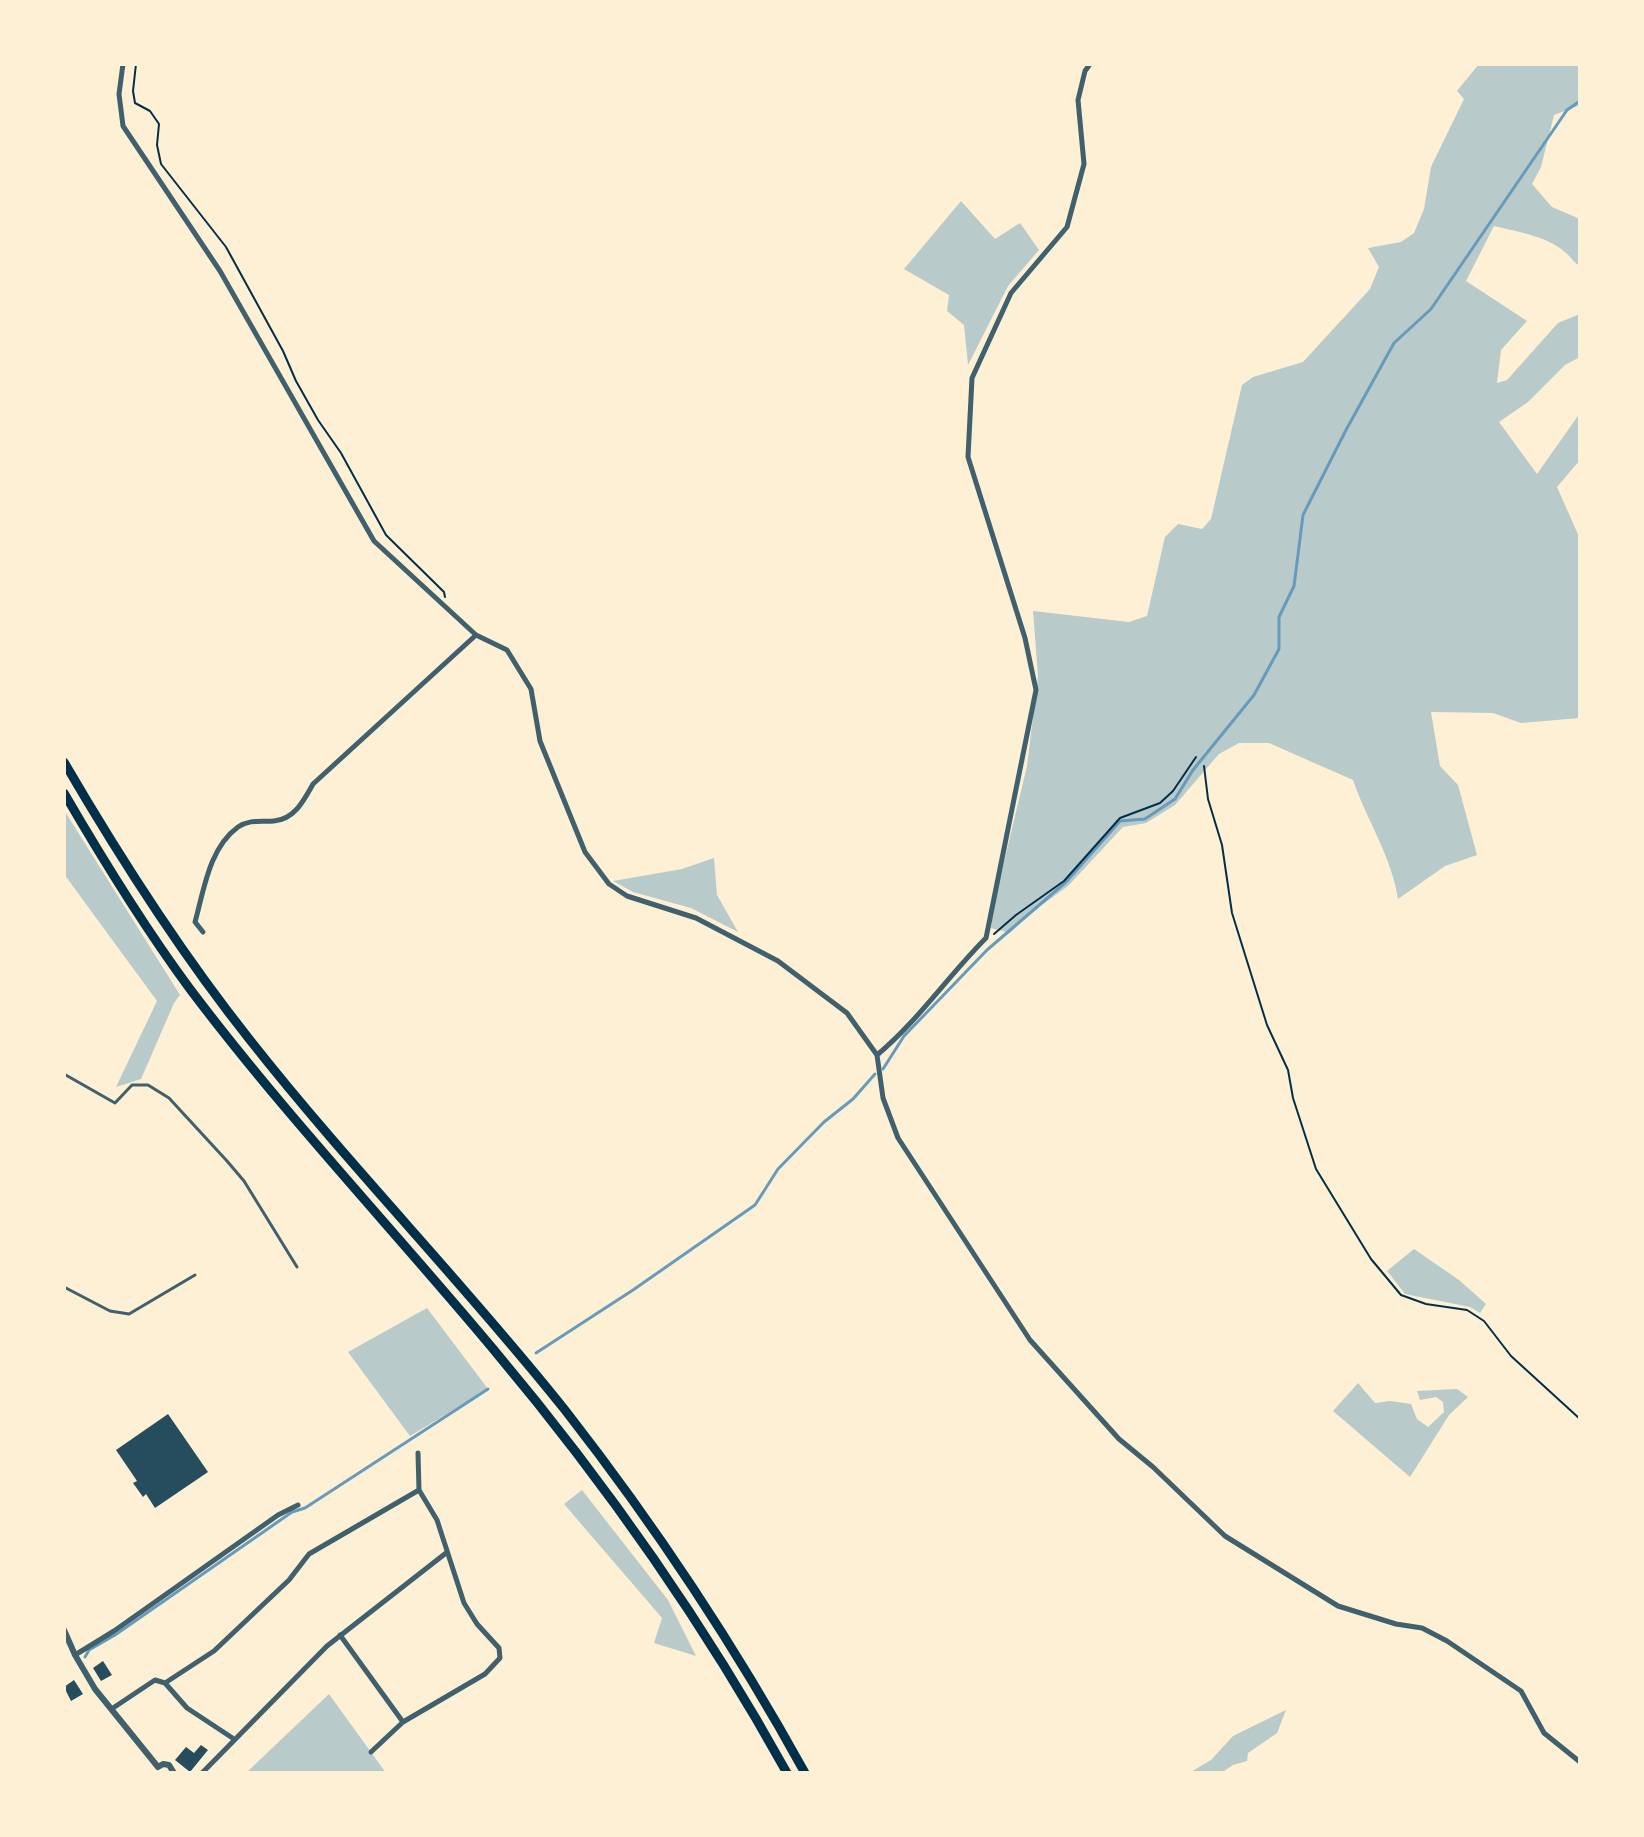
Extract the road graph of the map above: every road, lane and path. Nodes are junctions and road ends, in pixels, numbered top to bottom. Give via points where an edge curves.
1 (123, 64) edge
2 (136, 64) edge
3 (1090, 64) edge
4 (447, 608) junction
5 (476, 635) junction
6 (1196, 757) dead end
7 (64, 762) edge
8 (1204, 766) dead end
9 (64, 793) edge
10 (203, 932) dead end
11 (986, 938) junction
12 (877, 1055) junction
13 (64, 1074) edge
14 (297, 1267) dead end
15 (195, 1275) dead end
16 (64, 1287) edge
17 (1580, 1419) edge
18 (418, 1453) dead end
19 (419, 1490) junction
20 (298, 1505) dead end
21 (446, 1553) junction
22 (65, 1632) edge
23 (340, 1635) junction
24 (75, 1655) junction
25 (165, 1683) junction
26 (113, 1708) junction
27 (403, 1722) junction
28 (234, 1739) junction
29 (371, 1752) dead end
30 (1580, 1762) edge
31 (157, 1770) edge
32 (174, 1773) edge
33 (202, 1773) edge
34 (787, 1773) edge
35 (805, 1773) edge

1 - 4 street via 123,126 220,271 374,541
2 - 4 path via 135,103 159,124 161,164 226,247 386,535 444,592
3 - 11 street via 1078,100 1084,164 1067,227 1011,293 972,378 968,457 1018,612 1036,690
4 - 5 street
5 - 10 street via 313,784 300,809 278,821 241,825 230,834 215,854 195,922
5 - 12 street via 507,650 531,689 540,741 585,852 609,884 627,896 696,918 778,961 847,1013
6 - 11 path via 1160,803 1120,818 1064,881
7 - 35 highway via 162,922 250,1040 505,1337 613,1474 722,1632
8 - 17 path via 1232,913 1267,1025 1288,1070 1316,1169 1371,1259 1401,1295 1467,1310 1484,1321 1511,1356
9 - 34 highway via 198,1000 592,1473 712,1647
11 - 12 street
12 - 30 street via 883,1098 898,1138 1030,1340 1119,1439 1225,1536 1338,1606 1422,1628 1447,1641 1521,1691 1544,1733
13 - 14 lane via 115,1103 132,1085 148,1085 169,1098 244,1181
15 - 16 lane via 129,1314 110,1311
18 - 19 street
19 - 21 street via 437,1520
19 - 25 street via 309,1554 214,1651
20 - 24 street
21 - 23 street
21 - 27 street via 464,1603 499,1648 500,1658 485,1674
22 - 24 street
23 - 27 street
23 - 28 street
24 - 26 street
25 - 26 street via 155,1680
25 - 28 street via 187,1708
26 - 31 street
27 - 29 street
28 - 33 street
31 - 32 street via 169,1765

